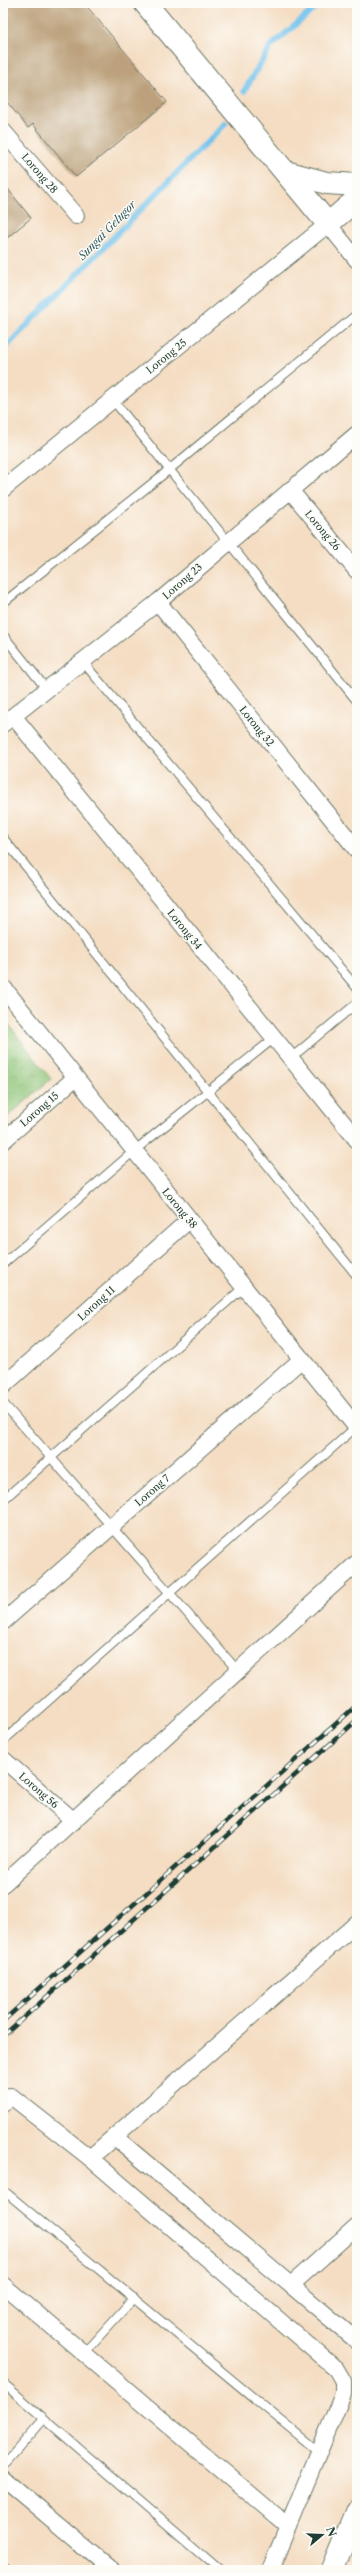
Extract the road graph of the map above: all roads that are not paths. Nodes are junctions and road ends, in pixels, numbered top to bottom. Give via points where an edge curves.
1 (145, 3) edge
2 (3, 130) edge
3 (286, 172) junction
4 (356, 197) edge
5 (76, 216) dead end
6 (328, 224) junction
7 (357, 260) edge
8 (357, 314) edge
9 (113, 400) junction
10 (357, 434) edge
11 (170, 469) junction
12 (3, 489) edge
13 (290, 490) junction
14 (229, 540) junction
15 (357, 571) edge
16 (158, 602) junction
17 (3, 603) edge
18 (3, 635) edge
19 (84, 662) junction
20 (48, 691) junction
21 (357, 701) edge
22 (8, 720) edge
23 (3, 838) edge
24 (357, 850) edge
25 (3, 987) edge
26 (357, 988) edge
27 (357, 1003) edge
28 (273, 1039) junction
29 (291, 1058) junction
30 (76, 1078) junction
31 (208, 1091) junction
32 (357, 1140) edge
33 (3, 1141) edge
34 (134, 1151) junction
35 (190, 1220) junction
36 (3, 1264) edge
37 (357, 1276) edge
38 (244, 1287) junction
39 (302, 1359) junction
40 (3, 1386) edge
41 (3, 1403) edge
42 (357, 1428) edge
43 (51, 1457) junction
44 (3, 1500) edge
45 (112, 1526) junction
46 (357, 1563) edge
47 (170, 1593) junction
48 (3, 1622) edge
49 (238, 1671) junction
50 (3, 1741) edge
51 (3, 1759) edge
52 (74, 1821) junction
53 (6, 1877) edge
54 (357, 1923) edge
55 (3, 2103) edge
56 (115, 2137) junction
57 (90, 2158) junction
58 (3, 2190) edge
59 (357, 2226) edge
60 (3, 2284) edge
61 (291, 2285) junction
62 (134, 2298) junction
63 (357, 2341) edge
64 (84, 2353) junction
65 (3, 2383) edge
66 (44, 2419) junction
67 (319, 2452) junction
68 (3, 2466) edge
69 (3, 2478) edge
70 (357, 2512) edge
71 (288, 2526) junction
72 (352, 2541) edge
73 (3, 2567) edge
74 (6, 2570) edge
75 (112, 2570) edge
76 (220, 2570) edge
77 (270, 2570) edge
78 (333, 2570) edge

1 - 3 street
2 - 5 street, Lorong 28
3 - 4 street via 327,183
3 - 6 street
4 - 6 street
6 - 7 street
6 - 9 street, Lorong 25
8 - 11 lane
9 - 11 lane
9 - 12 street, Lorong 25
10 - 13 street, Lorong 23
11 - 14 lane
11 - 17 lane
13 - 14 street, Lorong 23
13 - 15 street, Lorong 26
14 - 16 street, Lorong 23
14 - 21 lane
16 - 19 street, Lorong 23
16 - 24 street, Lorong 32
18 - 20 lane
19 - 20 street, Lorong 23
19 - 26 lane
20 - 22 street, Lorong 23
22 - 28 street, Lorong 34
23 - 31 lane
25 - 30 street, Lorong 38
27 - 29 lane
28 - 29 street, Lorong 34
28 - 31 lane
29 - 32 street, Lorong 34
30 - 33 street, Lorong 15
30 - 34 street, Lorong 38
31 - 34 lane
31 - 37 lane
34 - 35 street, Lorong 38
34 - 36 lane
35 - 38 street, Lorong 38
35 - 40 street, Lorong 11
38 - 39 street, Lorong 38
38 - 43 lane
39 - 42 street, Lorong 38
39 - 45 street, Lorong 7
41 - 43 lane
42 - 47 lane
43 - 44 lane
43 - 45 lane
45 - 47 lane
45 - 48 street, Lorong 7
46 - 49 street
47 - 49 lane
47 - 50 lane
49 - 52 street
51 - 52 street, Lorong 56
52 - 53 street
54 - 56 street
55 - 57 street via 11,2096
56 - 57 street
56 - 61 street
57 - 67 street via 336,2368 343,2381 343,2394
58 - 62 lane
59 - 61 street
60 - 64 street
61 - 63 street
62 - 64 lane
62 - 67 lane
64 - 71 street
65 - 66 lane
66 - 68 lane
66 - 76 lane
67 - 71 street
69 - 75 street
70 - 72 street
71 - 77 street
72 - 78 street
73 - 74 lane

